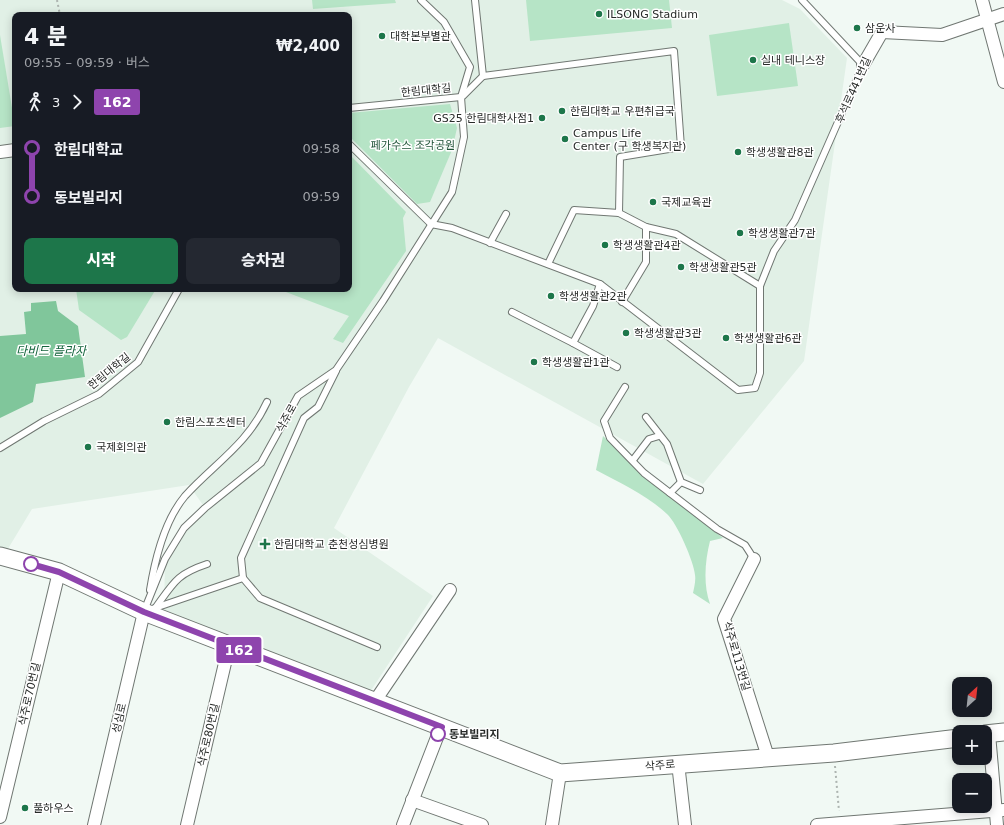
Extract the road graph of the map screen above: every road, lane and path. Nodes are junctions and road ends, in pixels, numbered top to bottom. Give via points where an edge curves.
1 (57, 0) edge
2 (421, 0) edge
3 (475, 0) edge
4 (802, 0) edge
5 (982, 0) edge
6 (59, 12) edge
7 (1004, 14) edge
8 (988, 21) junction
9 (863, 65) junction
10 (483, 76) junction
11 (1004, 82) edge
12 (461, 97) junction
13 (352, 108) edge
14 (352, 147) edge
15 (12, 150) edge
16 (0, 152) edge
17 (619, 212) junction
18 (506, 214) dead end
19 (431, 224) junction
20 (646, 227) junction
21 (490, 242) junction
22 (548, 264) junction
23 (600, 284) junction
24 (760, 286) junction
25 (177, 292) edge
26 (622, 302) junction
27 (512, 312) dead end
28 (573, 343) junction
29 (617, 367) dead end
30 (336, 370) junction
31 (625, 387) dead end
32 (267, 402) dead end
33 (646, 417) dead end
34 (659, 436) junction
35 (0, 448) edge
36 (633, 460) junction
37 (681, 482) junction
38 (700, 490) dead end
39 (670, 493) junction
40 (0, 556) edge
41 (754, 559) joint
42 (208, 564) dead end
43 (59, 572) junction
44 (242, 578) junction
45 (450, 590) dead end
46 (149, 607) junction
47 (228, 646) junction
48 (377, 647) dead end
49 (374, 701) junction
50 (442, 727) junction
51 (993, 733) edge
52 (952, 739) edge
53 (834, 753) junction
54 (768, 757) junction
55 (678, 763) junction
56 (560, 773) junction
57 (412, 800) junction
58 (1000, 810) edge
59 (0, 817) edge
60 (840, 823) junction
61 (94, 825) edge
62 (186, 825) edge
63 (403, 825) edge
64 (482, 825) edge
65 (552, 825) edge
66 (685, 825) edge
67 (817, 825) edge
68 (996, 825) edge

1 - 6 path
2 - 12 lane, 한림대학길 via 444,22 470,67
3 - 10 lane
4 - 9 lane
5 - 8 street
7 - 8 street, 후석로441번길
8 - 9 street, 후석로441번길 via 942,35 882,32
8 - 11 street
9 - 24 lane, 후석로441번길 via 795,220 774,251
10 - 12 lane
10 - 17 lane via 674,51 681,147 620,157
12 - 13 lane, 한림대학길
12 - 19 lane, 삭주로 via 464,137 452,192
14 - 19 lane
15 - 16 street
17 - 20 lane
17 - 22 lane via 574,210
18 - 21 lane
19 - 21 lane via 452,228
19 - 30 lane, 삭주로
20 - 24 lane via 676,234
20 - 26 lane via 646,262
21 - 22 lane
22 - 23 lane
23 - 26 lane
23 - 28 lane via 593,306
24 - 26 lane via 760,373 755,388 738,390
25 - 35 lane, 한림대학길 via 138,362 99,394 44,421
27 - 28 lane
28 - 29 lane
30 - 44 lane via 318,407 304,418 241,558
30 - 46 lane, 삭주로 via 298,396 261,463 184,528 165,559
31 - 36 lane via 604,421 610,438
32 - 46 lane via 251,431 185,497 169,521 153,571
33 - 34 lane
34 - 36 lane via 649,439
34 - 37 lane via 666,444
36 - 39 lane via 644,473
37 - 38 lane
37 - 39 lane
39 - 41 lane via 718,529 745,545
40 - 43 street, 삭주로
41 - 54 street, 삭주로113번길 via 724,619
42 - 46 lane via 188,570 175,579
43 - 46 street, 삭주로
43 - 59 street, 삭주로70번길
44 - 46 lane
44 - 48 lane via 260,598
45 - 49 street
46 - 47 street, 삭주로
46 - 61 street, 성심로
47 - 49 street, 삭주로
47 - 62 street, 삭주로80번길
49 - 50 street, 삭주로
50 - 56 street, 삭주로
50 - 57 street
51 - 58 street
52 - 53 street, 삭주로
53 - 54 street, 삭주로
53 - 60 path
54 - 55 street, 삭주로
55 - 56 street, 삭주로
55 - 66 street
56 - 65 street
57 - 63 street
57 - 64 street
58 - 60 street
58 - 68 street
60 - 67 street

